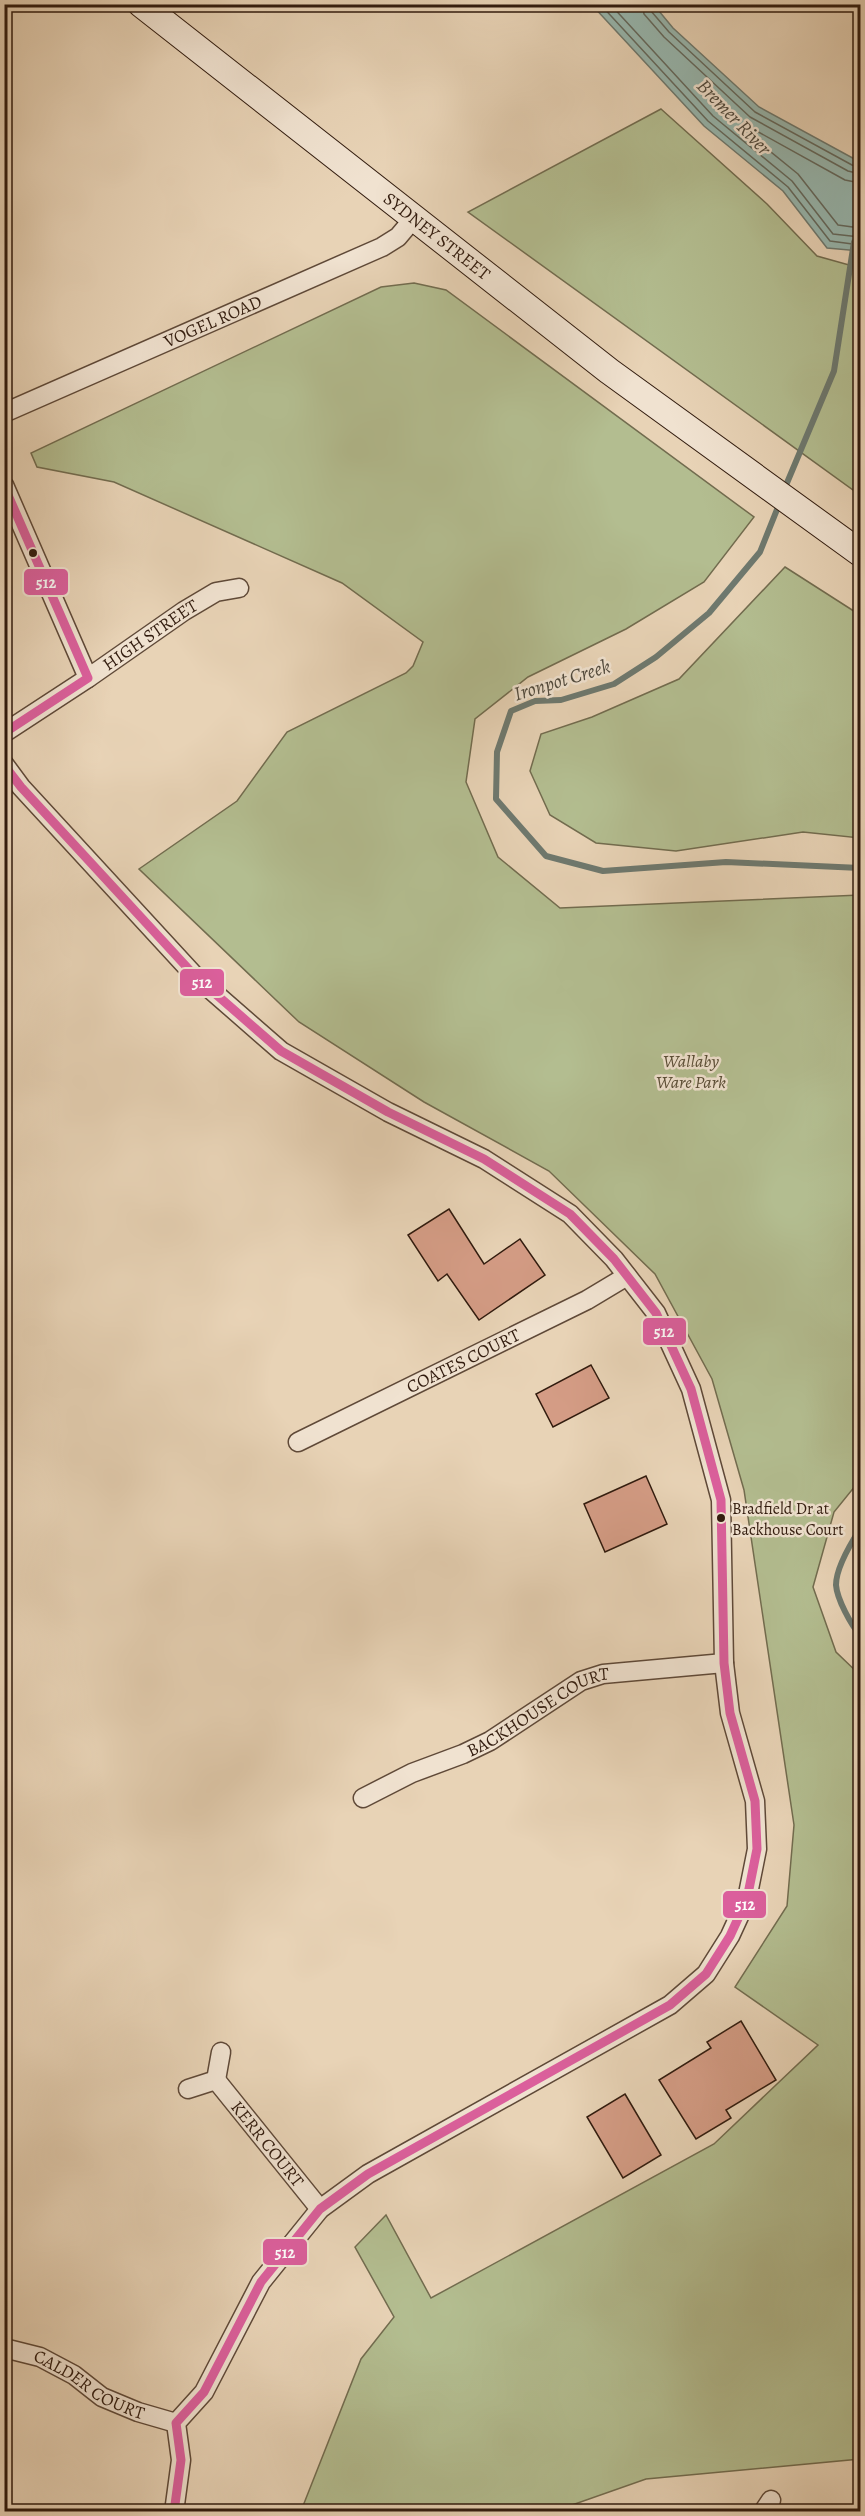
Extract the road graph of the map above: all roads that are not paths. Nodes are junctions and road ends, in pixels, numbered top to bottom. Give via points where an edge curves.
1 (141, 4) edge
2 (414, 218) junction
3 (4, 413) edge
4 (4, 484) edge
5 (860, 552) edge
6 (238, 588) dead end
7 (88, 678) junction
8 (4, 733) edge
9 (4, 764) edge
10 (627, 1276) junction
11 (298, 1442) dead end
12 (724, 1663) junction
13 (363, 1798) dead end
14 (221, 2052) dead end
15 (216, 2080) junction
16 (188, 2090) dead end
17 (320, 2209) junction
18 (4, 2348) edge
19 (176, 2423) junction
20 (174, 2511) edge

1 - 2 main road, SYDNEY STREET
2 - 3 street, VOGEL ROAD via 398,237 382,247
2 - 5 main road, SYDNEY STREET via 609,371
4 - 7 street
6 - 7 street, HIGH STREET via 216,592 184,610
7 - 8 street, HIGH STREET
9 - 10 street via 195,976 282,1051 388,1112 484,1160 570,1214
10 - 11 street, COATES COURT via 587,1300
10 - 12 street via 656,1313 691,1389 721,1500
12 - 13 street, BACKHOUSE COURT via 603,1674 581,1681 490,1741
12 - 17 street via 730,1713 755,1801 757,1849 747,1899 711,1968 670,2005 368,2174
14 - 15 street
15 - 16 street
15 - 17 street, KERR COURT
17 - 19 street via 261,2282 204,2392
18 - 19 street, CALDER COURT via 40,2357 74,2375 102,2397
19 - 20 street via 181,2460

